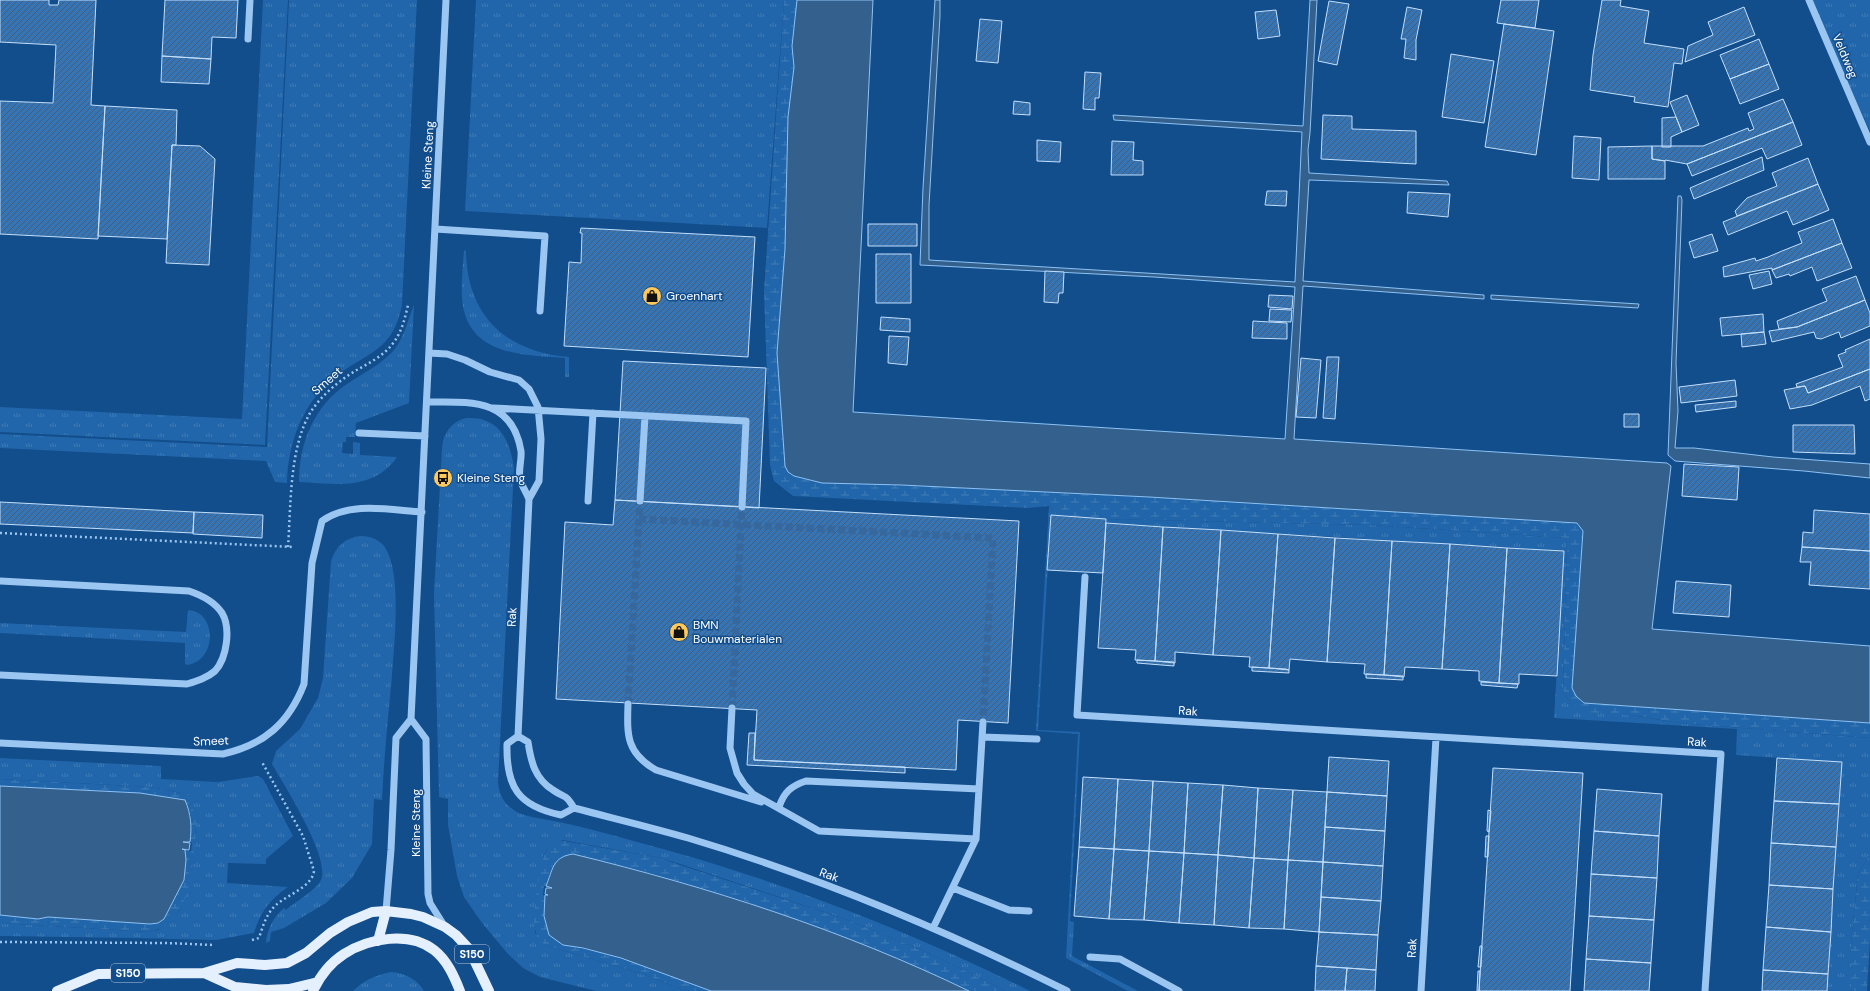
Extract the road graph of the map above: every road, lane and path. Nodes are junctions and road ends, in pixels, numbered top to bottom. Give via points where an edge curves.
1 (250, 0) edge
2 (446, 0) edge
3 (1809, 0) edge
4 (248, 39) dead end
5 (1870, 142) edge
6 (435, 229) junction
7 (431, 298) junction
8 (540, 311) dead end
9 (429, 353) junction
10 (427, 402) junction
11 (492, 408) junction
12 (539, 410) junction
13 (593, 413) junction
14 (645, 416) junction
15 (359, 433) dead end
16 (425, 436) junction
17 (529, 499) junction
18 (588, 501) dead end
19 (640, 501) tunnel mouth
20 (742, 507) tunnel mouth
21 (422, 512) junction
22 (0, 533) edge
23 (288, 547) junction
24 (315, 548) junction
25 (1085, 577) dead end
26 (0, 581) edge
27 (0, 675) edge
28 (628, 704) tunnel mouth
29 (732, 708) tunnel mouth
30 (411, 719) junction
31 (983, 722) tunnel mouth
32 (518, 736) junction
33 (982, 737) junction
34 (1436, 738) junction
35 (1037, 739) dead end
36 (0, 743) edge
37 (252, 744) junction
38 (979, 789) junction
39 (778, 807) junction
40 (574, 808) junction
41 (976, 839) junction
42 (953, 888) junction
43 (386, 911) junction
44 (1029, 911) dead end
45 (445, 927) junction
46 (933, 928) junction
47 (246, 941) dead end
48 (378, 941) junction
49 (0, 942) edge
50 (215, 945) dead end
51 (1090, 957) dead end
52 (204, 973) junction
53 (315, 986) edge
54 (492, 990) edge
55 (57, 991) edge
56 (460, 991) edge
57 (1067, 991) edge
58 (1179, 991) edge
59 (1421, 991) edge
60 (1705, 991) edge

1 - 4 street
2 - 6 street, Kleine Steng
3 - 5 street, Veldweg
6 - 7 street, Kleine Steng
6 - 8 street via 545,236
7 - 9 street, Kleine Steng
7 - 23 path, Smeet via 409,297 401,330 384,353 343,378 312,410 298,443
9 - 10 street, Kleine Steng
9 - 12 street, Rak via 447,354 490,372 519,380 535,398
10 - 11 street, Rak via 468,402
10 - 16 street, Kleine Steng
11 - 12 street
11 - 17 street, Rak via 512,426 519,440 520,478
12 - 13 street
12 - 17 street, Rak via 540,481
13 - 14 street
13 - 18 street
14 - 19 street
14 - 20 street via 746,421
15 - 16 street
16 - 21 street, Kleine Steng
17 - 32 street, Rak
21 - 24 street, Smeet via 357,508 332,514 322,521
21 - 30 street, Kleine Steng
22 - 23 path
23 - 24 path
24 - 37 street, Smeet via 304,684 296,703 283,722
25 - 34 street, Rak via 1077,715
26 - 27 street via 189,591 201,594 222,613 226,643 220,664 215,671 199,681 187,684
28 - 39 street via 628,737 633,750 647,765 656,770
29 - 39 street via 730,748 737,773 753,794
30 - 43 street, Kleine Steng via 396,738
30 - 45 street, Kleine Steng via 426,739 428,894 430,903
31 - 33 street
32 - 40 street via 528,742 530,758 537,774 549,788 566,796
32 - 40 street via 507,744 507,767 516,790 531,804 546,812 561,815
33 - 35 street
33 - 38 street
34 - 59 street, Rak
34 - 60 street, Rak via 1721,754
36 - 37 street, Smeet via 212,754 235,751
37 - 47 path via 303,836 314,875 275,906 264,923 259,938
38 - 39 street via 806,781 788,789
38 - 41 street
39 - 41 street via 819,831
40 - 46 street, Rak via 688,838 764,863
41 - 42 street
42 - 44 street via 1009,910
42 - 46 street
43 - 45 main road, S150 via 411,914
43 - 48 main road
43 - 52 main road, S150 via 372,912 348,922 306,953 287,963 237,963
45 - 54 main road, S150 via 469,949
46 - 57 street, Rak
48 - 53 main road, S150 via 344,954 329,966
48 - 56 main road, S150 via 407,939 423,943 435,950 448,964
49 - 50 path
51 - 58 street via 1120,959
52 - 53 main road, S150 via 235,987 251,989
52 - 55 main road, S150 via 98,974

